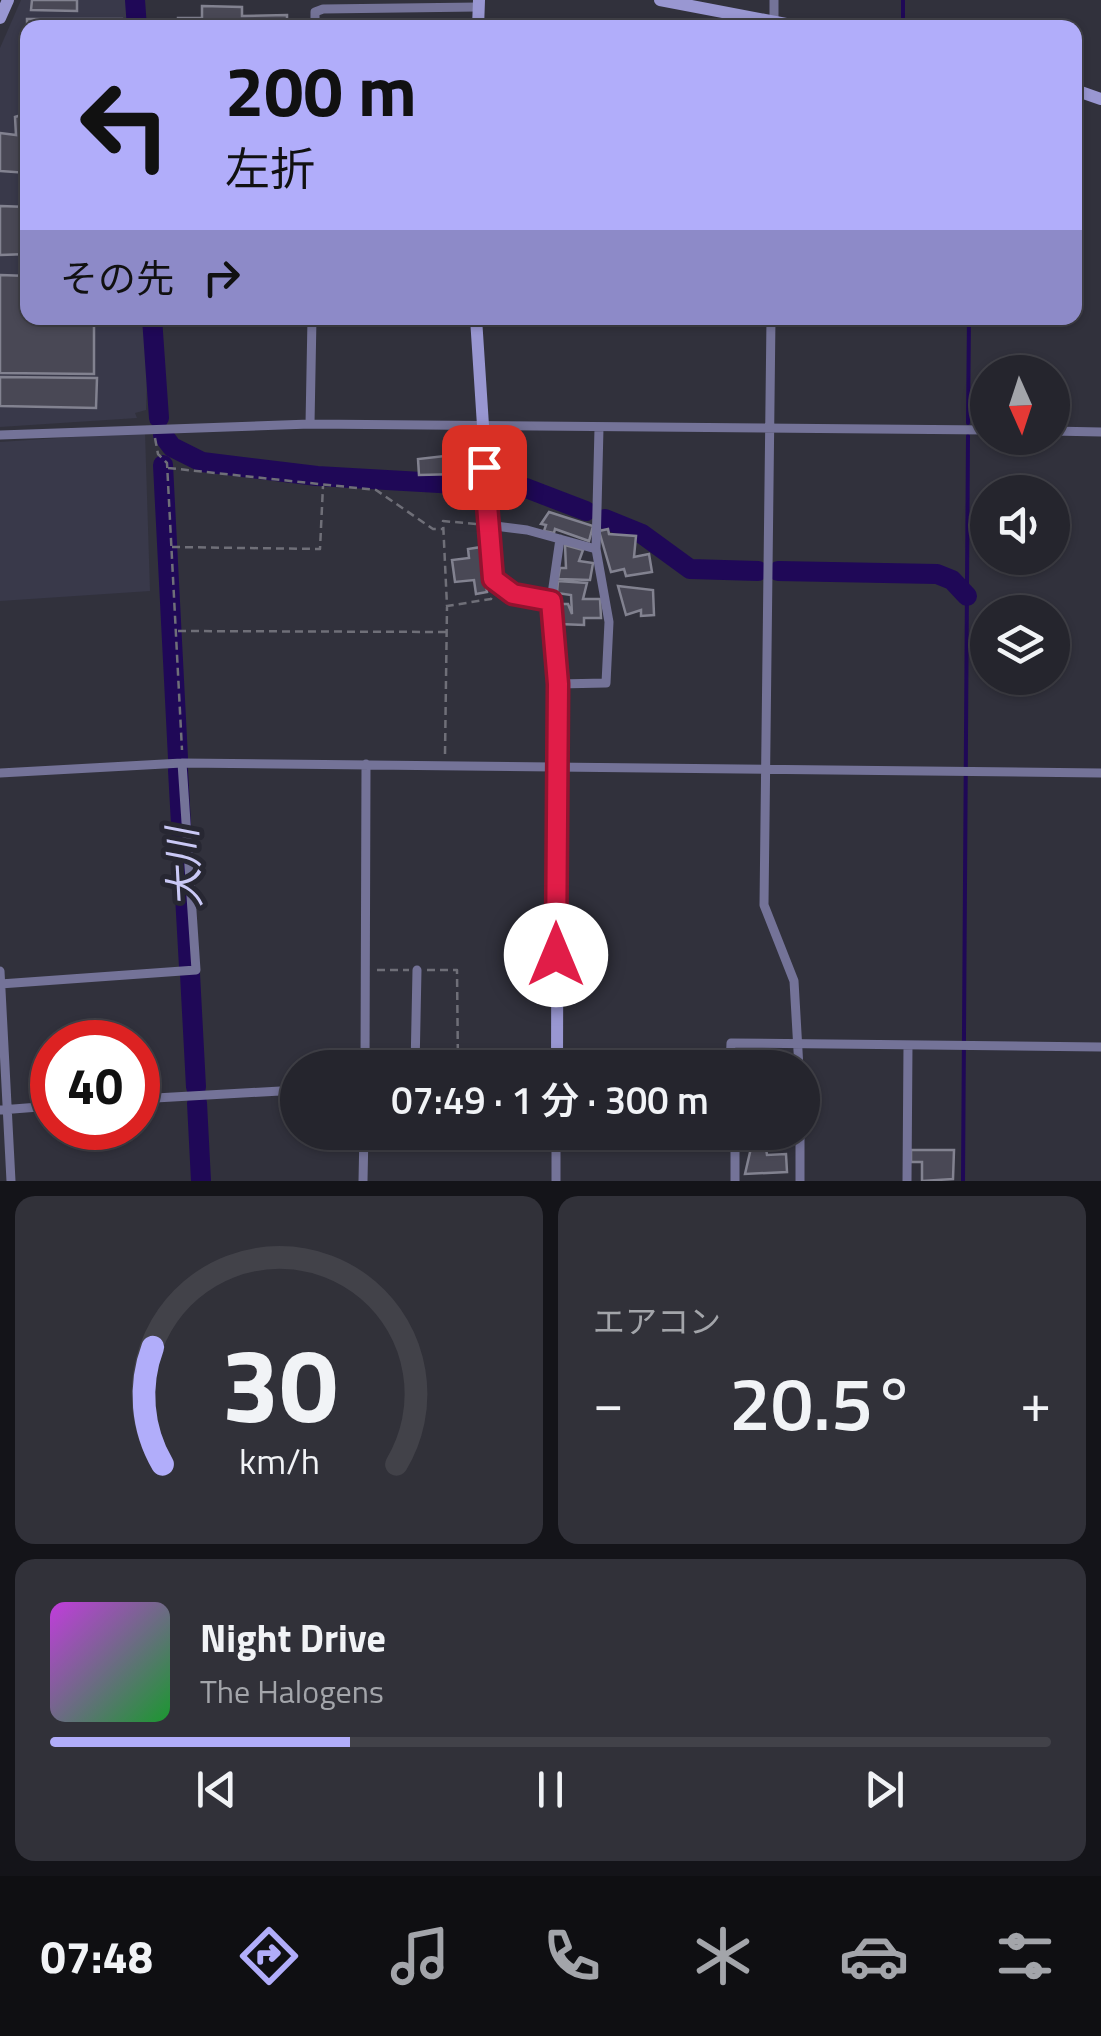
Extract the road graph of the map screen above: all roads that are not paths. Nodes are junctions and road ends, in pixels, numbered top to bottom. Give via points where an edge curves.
1 (8, 0) edge
2 (660, 0) edge
3 (479, 3) edge
4 (324, 4) edge
5 (0, 18) edge
6 (751, 20) edge
7 (312, 325) edge
8 (476, 325) edge
9 (771, 325) edge
10 (310, 424) junction
11 (482, 428) junction
12 (599, 428) junction
13 (770, 428) junction
14 (970, 430) edge
15 (1070, 431) edge
16 (1101, 432) edge
17 (0, 435) edge
18 (487, 525) junction
19 (560, 539) junction
20 (596, 549) junction
21 (551, 601) junction
22 (558, 684) junction
23 (182, 763) junction
24 (366, 764) junction
25 (766, 766) junction
26 (555, 767) junction
27 (0, 773) edge
28 (1101, 773) edge
29 (417, 970) road end
30 (0, 971) edge
31 (0, 984) edge
32 (799, 1045) junction
33 (908, 1045) junction
34 (1101, 1047) edge
35 (365, 1050) edge
36 (415, 1050) edge
37 (556, 1050) edge
38 (730, 1050) edge
39 (799, 1050) edge
40 (280, 1091) edge
41 (160, 1098) edge
42 (30, 1108) edge
43 (4, 1110) edge
44 (364, 1150) edge
45 (556, 1150) edge
46 (736, 1150) edge
47 (800, 1150) edge
48 (12, 1181) edge
49 (364, 1181) edge
50 (556, 1181) edge
51 (735, 1181) edge
52 (800, 1181) edge
53 (906, 1181) edge

1 - 5 street
2 - 6 street
3 - 4 street
7 - 10 street
8 - 11 street
9 - 13 street
10 - 11 street
10 - 17 street
11 - 12 street
11 - 18 street
12 - 13 street
12 - 20 street
13 - 14 street
13 - 25 street
15 - 16 street
18 - 19 street
18 - 21 street via 493,579 513,594
19 - 20 street
19 - 21 street
20 - 22 street via 609,622 606,683
21 - 22 street
22 - 26 street
23 - 24 street
23 - 27 street
23 - 31 street via 196,970
24 - 26 street
24 - 35 street
25 - 26 street
25 - 28 street
25 - 32 street via 764,905 794,981
26 - 37 street
29 - 36 street
30 - 31 street
31 - 43 street
32 - 33 street
32 - 38 street via 730,1042
32 - 39 street
33 - 34 street
33 - 53 street
40 - 41 street
42 - 43 street
43 - 48 street
44 - 49 street
45 - 50 street
46 - 51 street
47 - 52 street

